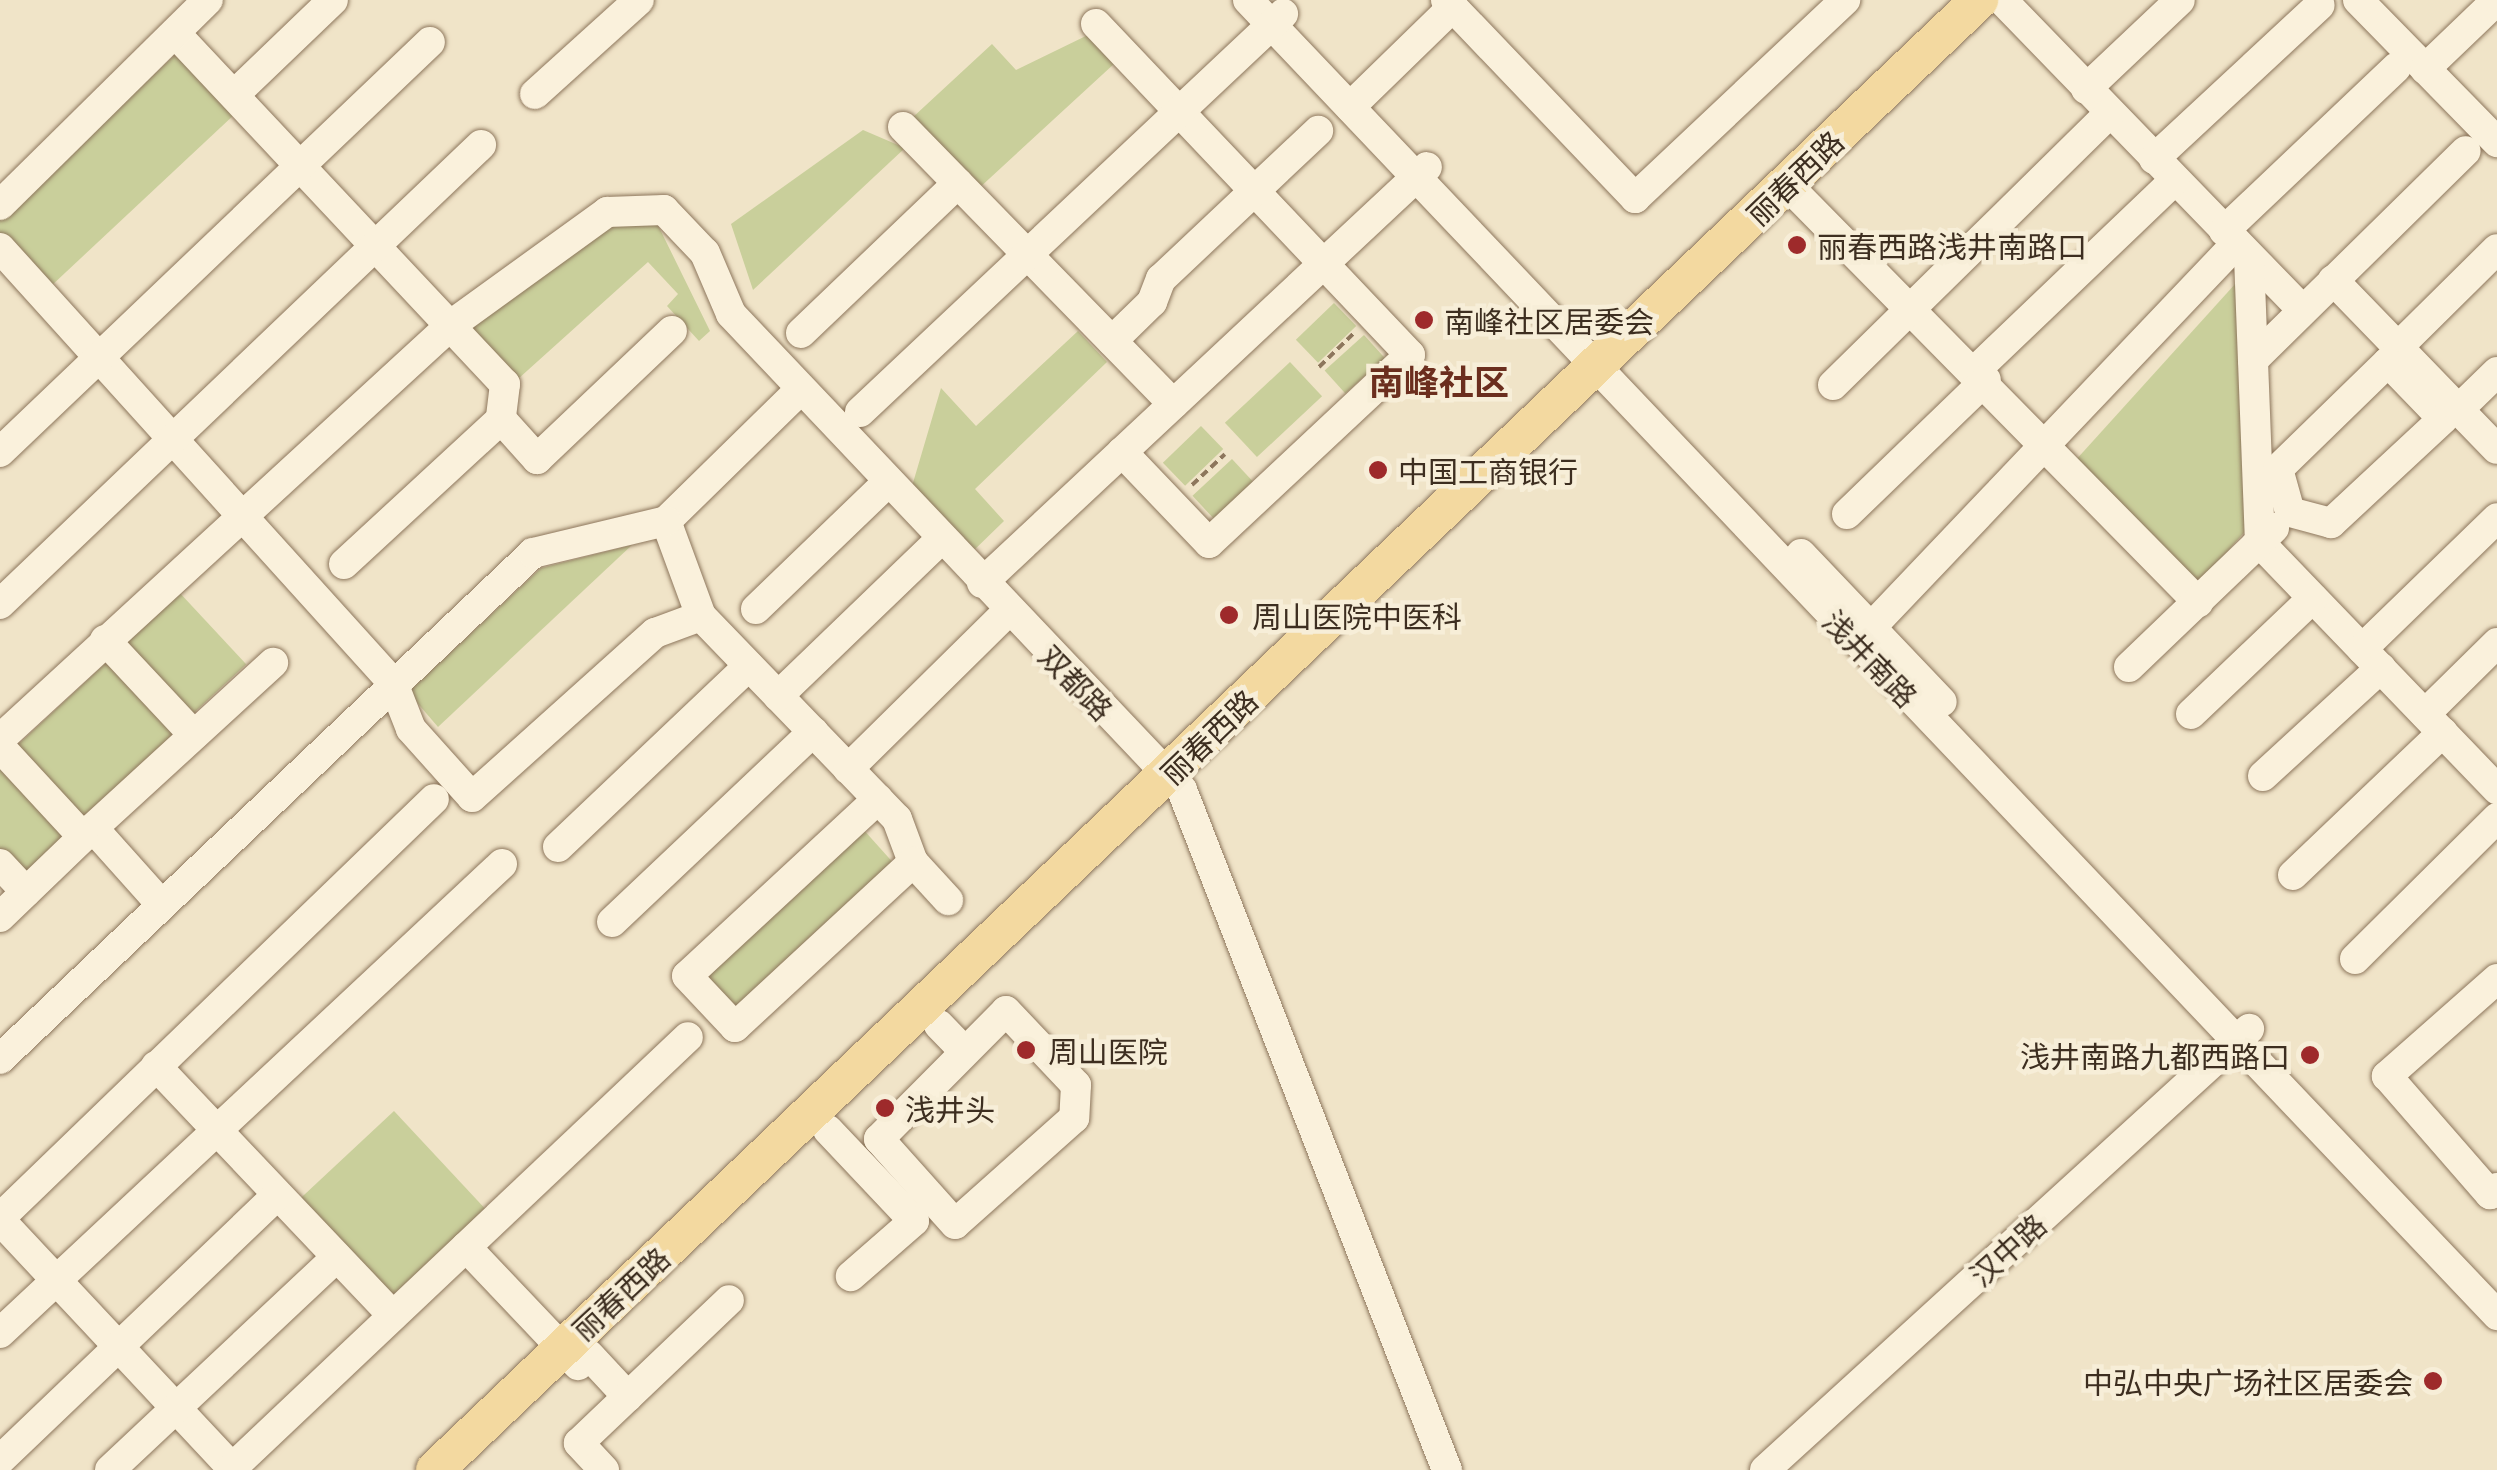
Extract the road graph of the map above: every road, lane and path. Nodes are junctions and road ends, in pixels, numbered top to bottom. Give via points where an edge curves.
1 (208, 0) edge
2 (333, 0) edge
3 (639, 0) edge
4 (1248, 0) edge
5 (1844, 0) edge
6 (1979, 0) edge
7 (2003, 0) edge
8 (2180, 0) edge
9 (2358, 0) edge
10 (2497, 0) edge
11 (1449, 3) edge
12 (2320, 5) dead end
13 (1275, 13) edge
14 (1096, 24) dead end
15 (175, 33) junction
16 (430, 42) dead end
17 (2410, 69) junction
18 (2086, 89) junction
19 (535, 94) dead end
20 (234, 95) junction
21 (1355, 102) junction
22 (1178, 111) junction
23 (2110, 113) junction
24 (903, 127) dead end
25 (1318, 131) dead end
26 (2497, 142) edge
27 (481, 145) dead end
28 (2466, 151) dead end
29 (300, 165) junction
30 (2164, 169) junction
31 (1422, 172) junction
32 (958, 183) junction
33 (1254, 191) junction
34 (1798, 197) junction
35 (0, 205) edge
36 (2236, 244) junction
37 (376, 245) junction
38 (0, 248) edge
39 (2497, 250) edge
40 (1027, 254) junction
41 (1323, 264) junction
42 (2333, 280) junction
43 (1914, 306) junction
44 (2302, 310) junction
45 (1372, 316) junction
46 (452, 325) junction
47 (672, 331) dead end
48 (801, 333) dead end
49 (1112, 341) junction
50 (2398, 347) junction
51 (99, 358) junction
52 (2253, 360) junction
53 (1319, 367) dead end
54 (1608, 367) junction
55 (2497, 372) edge
56 (1981, 375) junction
57 (1834, 384) dead end
58 (801, 389) junction
59 (1173, 404) junction
60 (2459, 410) junction
61 (860, 412) dead end
62 (501, 419) junction
63 (173, 439) junction
64 (2050, 448) junction
65 (2497, 448) edge
66 (0, 452) edge
67 (1122, 452) junction
68 (1226, 454) dead end
69 (888, 482) junction
70 (1172, 504) junction
71 (2290, 512) junction
72 (240, 513) junction
73 (1847, 514) dead end
74 (2497, 518) edge
75 (666, 521) junction
76 (940, 539) junction
77 (2260, 543) junction
78 (344, 564) dead end
79 (982, 583) junction
80 (2313, 598) junction
81 (2198, 602) junction
82 (0, 604) edge
83 (756, 609) dead end
84 (1008, 611) junction
85 (700, 616) junction
86 (1864, 635) junction
87 (105, 640) junction
88 (2497, 643) edge
89 (2372, 659) junction
90 (272, 663) dead end
91 (749, 666) junction
92 (2129, 667) dead end
93 (394, 683) junction
94 (778, 696) junction
95 (2191, 714) dead end
96 (2434, 723) junction
97 (813, 732) junction
98 (194, 735) junction
99 (0, 739) edge
100 (0, 748) edge
101 (848, 768) junction
102 (2264, 776) dead end
103 (2494, 780) edge
104 (1175, 782) junction
105 (434, 799) dead end
106 (878, 799) junction
107 (2497, 818) edge
108 (88, 833) junction
109 (558, 847) dead end
110 (913, 862) junction
111 (0, 864) edge
112 (502, 864) dead end
113 (2293, 875) dead end
114 (26, 892) junction
115 (948, 900) dead end
116 (161, 904) junction
117 (0, 917) edge
118 (612, 922) dead end
119 (2355, 959) dead end
120 (2497, 980) edge
121 (2242, 1035) junction
122 (688, 1037) dead end
123 (952, 1038) junction
124 (0, 1058) edge
125 (156, 1066) junction
126 (216, 1130) junction
127 (828, 1130) junction
128 (2497, 1188) edge
129 (278, 1194) junction
130 (0, 1219) edge
131 (466, 1247) junction
132 (337, 1257) junction
133 (852, 1276) dead end
134 (56, 1280) junction
135 (2497, 1285) edge
136 (729, 1300) dead end
137 (2497, 1315) edge
138 (393, 1316) junction
139 (0, 1332) edge
140 (118, 1346) junction
141 (576, 1356) junction
142 (628, 1397) junction
143 (176, 1408) junction
144 (0, 1460) edge
145 (232, 1469) edge
146 (110, 1470) edge
147 (435, 1470) edge
148 (468, 1470) edge
149 (604, 1470) edge
150 (1447, 1470) edge
151 (1764, 1470) edge

1 - 15 street
2 - 20 street
3 - 19 street
4 - 13 street, 浅井南路
5 - 11 street via 1636,198
6 - 54 main road, 丽春西路
7 - 18 street
7 - 34 main road, 丽春西路
8 - 18 street
9 - 17 street
10 - 17 street
11 - 21 street
12 - 30 street
13 - 21 street, 浅井南路
13 - 22 street
14 - 22 street
15 - 20 street
15 - 35 street
16 - 29 street
17 - 26 street
17 - 36 street
18 - 23 street
20 - 29 street
21 - 31 street, 浅井南路
22 - 33 street
22 - 40 street
23 - 30 street
23 - 43 street
24 - 32 street
25 - 33 street
27 - 37 street
28 - 42 street
29 - 37 street
29 - 51 street
30 - 36 street
30 - 56 street
31 - 41 street
31 - 54 street, 浅井南路
32 - 40 street
32 - 48 street
33 - 41 street
33 - 49 street via 1160,279 1152,302
34 - 43 street via 1880,290
34 - 54 main road, 丽春西路
36 - 44 street
36 - 52 street
36 - 64 street
37 - 46 street
37 - 63 street
38 - 51 street
39 - 50 street
40 - 49 street
40 - 61 street
41 - 45 street
41 - 59 street
42 - 44 street
42 - 50 street
43 - 56 street
43 - 57 street
44 - 52 street
45 - 53 path
45 - 70 street via 1410,356 1209,543
46 - 58 street, 双都路 via 607,212 664,210 705,253 731,314
46 - 62 street via 506,384
46 - 72 street, 双都路
47 - 62 street via 537,459
49 - 59 street
50 - 60 street
51 - 63 street
51 - 66 street
52 - 77 street
54 - 86 street, 浅井南路
54 - 104 main road, 丽春西路
55 - 60 street
56 - 64 street
56 - 73 street
58 - 69 street, 双都路
58 - 75 street
59 - 67 street
60 - 65 street
62 - 78 street
63 - 72 street
63 - 82 street
64 - 81 street
64 - 86 street
67 - 70 street
67 - 79 street
68 - 70 path
69 - 76 street, 双都路
69 - 83 street
71 - 71 street via 2331,522 2444,420 2388,362 2278,469
71 - 77 street
72 - 87 street, 双都路
72 - 93 street
74 - 89 street
75 - 85 street
75 - 93 street via 533,552
76 - 79 street, 双都路
76 - 94 street
77 - 80 street
77 - 81 street
79 - 84 street, 双都路
80 - 89 street
80 - 95 street
81 - 92 street
84 - 101 street
84 - 104 street, 双都路
85 - 91 street
85 - 93 street via 655,633 472,797 411,729
86 - 121 street, 浅井南路
87 - 98 street
87 - 99 street, 双都路
88 - 96 street
89 - 96 street
89 - 102 street
90 - 98 street
91 - 94 street
91 - 109 street
93 - 116 street
94 - 97 street
96 - 103 street
96 - 113 street
97 - 101 street
97 - 118 street
98 - 108 street
100 - 108 street
101 - 106 street
104 - 123 main road, 丽春西路
104 - 141 main road, 丽春西路
104 - 150 street, 双都路
105 - 125 street
106 - 110 street via 897,819
106 - 110 street via 687,976 735,1027
107 - 119 street
108 - 114 street
108 - 116 street
110 - 115 street
111 - 114 street
112 - 126 street
114 - 117 street
116 - 124 street
120 - 128 street via 2388,1076 2490,1194
121 - 135 street, 浅井南路
121 - 137 street, 浅井南路
121 - 151 street, 汉中路
122 - 131 street
123 - 123 street via 878,1139 954,1224 1074,1118 1076,1085 1006,1011
123 - 127 main road, 丽春西路
125 - 126 street
125 - 130 street
126 - 129 street
126 - 134 street
127 - 133 street via 914,1221
127 - 141 main road, 丽春西路
129 - 132 street
129 - 140 street
130 - 134 street
131 - 138 street
131 - 141 street
132 - 138 street
132 - 143 street
134 - 139 street
134 - 140 street
136 - 142 street
138 - 145 street
140 - 143 street
140 - 144 street
141 - 142 street
141 - 147 main road, 丽春西路
141 - 148 main road, 丽春西路
142 - 149 street via 579,1444
143 - 145 street
143 - 146 street

